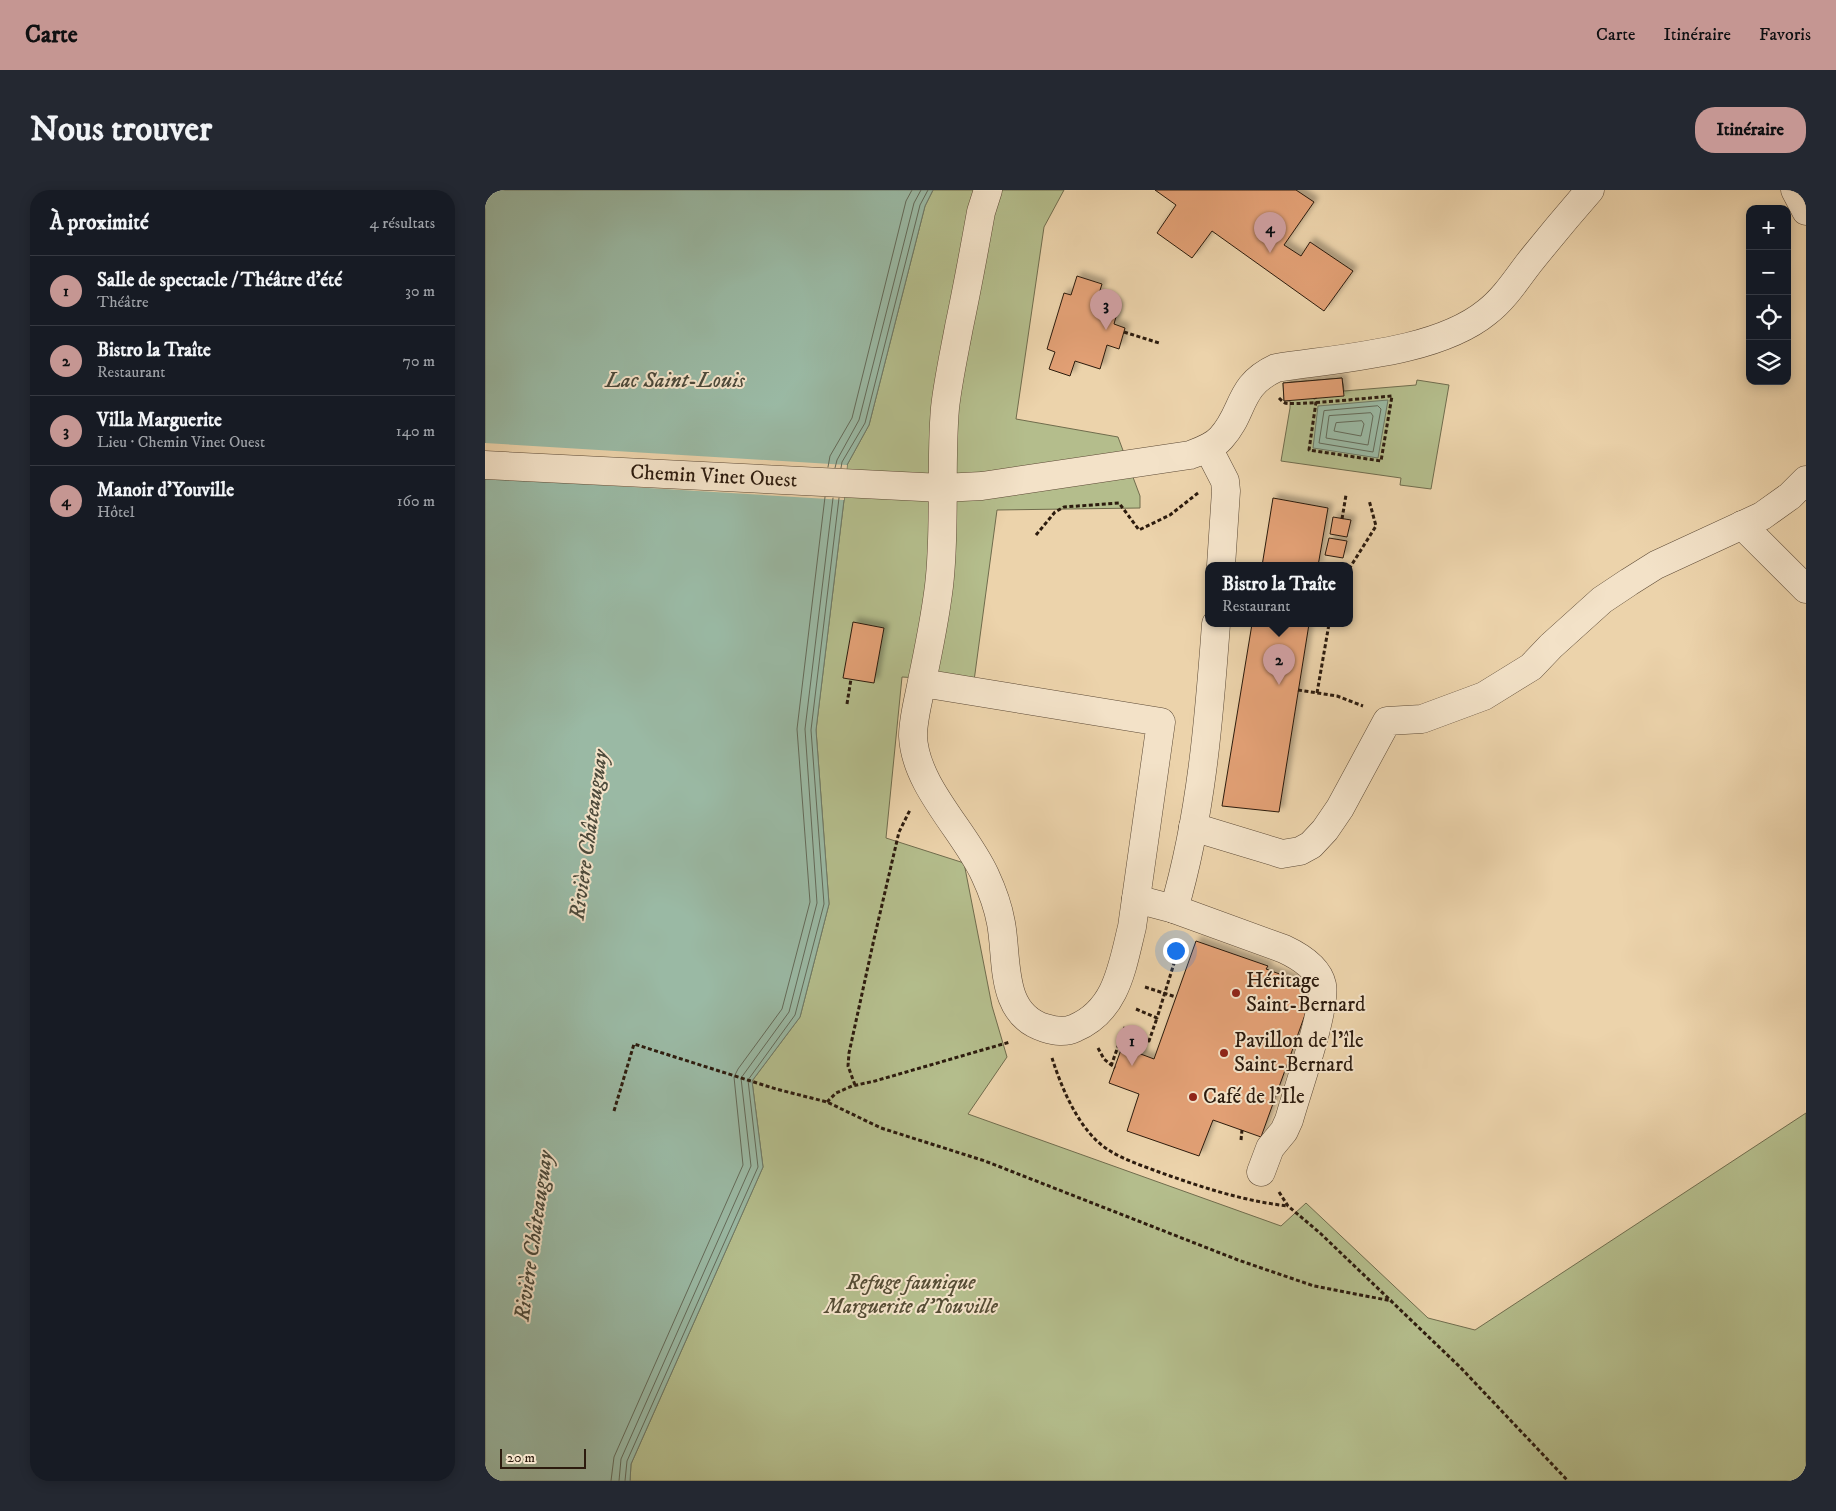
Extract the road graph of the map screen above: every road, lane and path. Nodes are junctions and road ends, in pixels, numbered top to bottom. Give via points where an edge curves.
1 (988, 190) edge
2 (1590, 190) edge
3 (1795, 190) edge
4 (1806, 211) edge
5 (1124, 332) dead end
6 (1159, 344) dead end
7 (1273, 393) dead end
8 (1316, 400) junction
9 (1208, 448) junction
10 (485, 465) edge
11 (1806, 480) edge
12 (942, 488) junction
13 (1196, 494) dead end
14 (1346, 495) dead end
15 (1369, 500) dead end
16 (1342, 519) dead end
17 (1742, 525) junction
18 (1036, 535) dead end
19 (1221, 562) edge
20 (1353, 563) edge
21 (1806, 590) edge
22 (1216, 627) edge
23 (1328, 627) edge
24 (851, 679) dead end
25 (922, 683) junction
26 (1298, 690) dead end
27 (1317, 693) junction
28 (847, 704) dead end
29 (1387, 721) junction
30 (911, 808) dead end
31 (1193, 827) junction
32 (1136, 899) junction
33 (1174, 909) junction
34 (1182, 938) dead end
35 (1141, 986) dead end
36 (1165, 994) junction
37 (1176, 997) dead end
38 (1133, 1008) dead end
39 (1157, 1018) junction
40 (1124, 1031) dead end
41 (1094, 1042) dead end
42 (1007, 1043) dead end
43 (1050, 1053) dead end
44 (1115, 1068) dead end
45 (855, 1085) junction
46 (827, 1102) junction
47 (614, 1111) dead end
48 (1261, 1172) dead end
49 (1392, 1301) junction
50 (1568, 1481) edge

1 - 12 street via 947,390
2 - 9 street via 1497,304 1473,322 1391,351 1276,368 1248,388 1228,428
3 - 4 street
5 - 6 path
7 - 8 path via 1285,403
8 - 8 path via 1309,450 1381,461 1392,396
9 - 12 street, Chemin Vinet Ouest via 1190,455 1091,470 982,486
9 - 19 street via 1225,481
10 - 12 street, Chemin Vinet Ouest
11 - 17 street via 1769,511
12 - 25 street via 943,552
13 - 18 path via 1170,515 1139,530 1119,503 1064,507 1055,512
14 - 16 path
15 - 20 path via 1376,526
17 - 21 street
17 - 29 street via 1656,565 1629,582 1602,600 1531,667 1485,696 1422,720
22 - 31 street via 1210,703
23 - 27 path
24 - 28 path
25 - 32 street via 1161,722
25 - 32 street via 913,737 922,772 971,848 993,894 1001,924 1009,991 1026,1018 1039,1027 1069,1031 1085,1024 1105,1005 1119,975
26 - 27 path
27 - 29 path via 1337,696
29 - 31 street via 1340,808 1325,830 1306,848 1282,854
30 - 45 path via 899,832 849,1053 848,1066
31 - 33 street via 1187,867
32 - 33 street
33 - 48 street via 1301,957 1317,974 1322,985 1319,1018 1289,1120 1270,1148
34 - 36 path
35 - 36 path
36 - 37 path
36 - 39 path
38 - 39 path
39 - 40 path via 1149,1040
41 - 44 path via 1104,1059
42 - 45 path
43 - 49 path via 1075,1110 1098,1142 1133,1162 1198,1186 1255,1202 1288,1206
45 - 46 path via 836,1093
46 - 47 path via 634,1044
46 - 49 path via 881,1128 985,1161 1238,1260 1314,1286
49 - 50 path via 1461,1367

